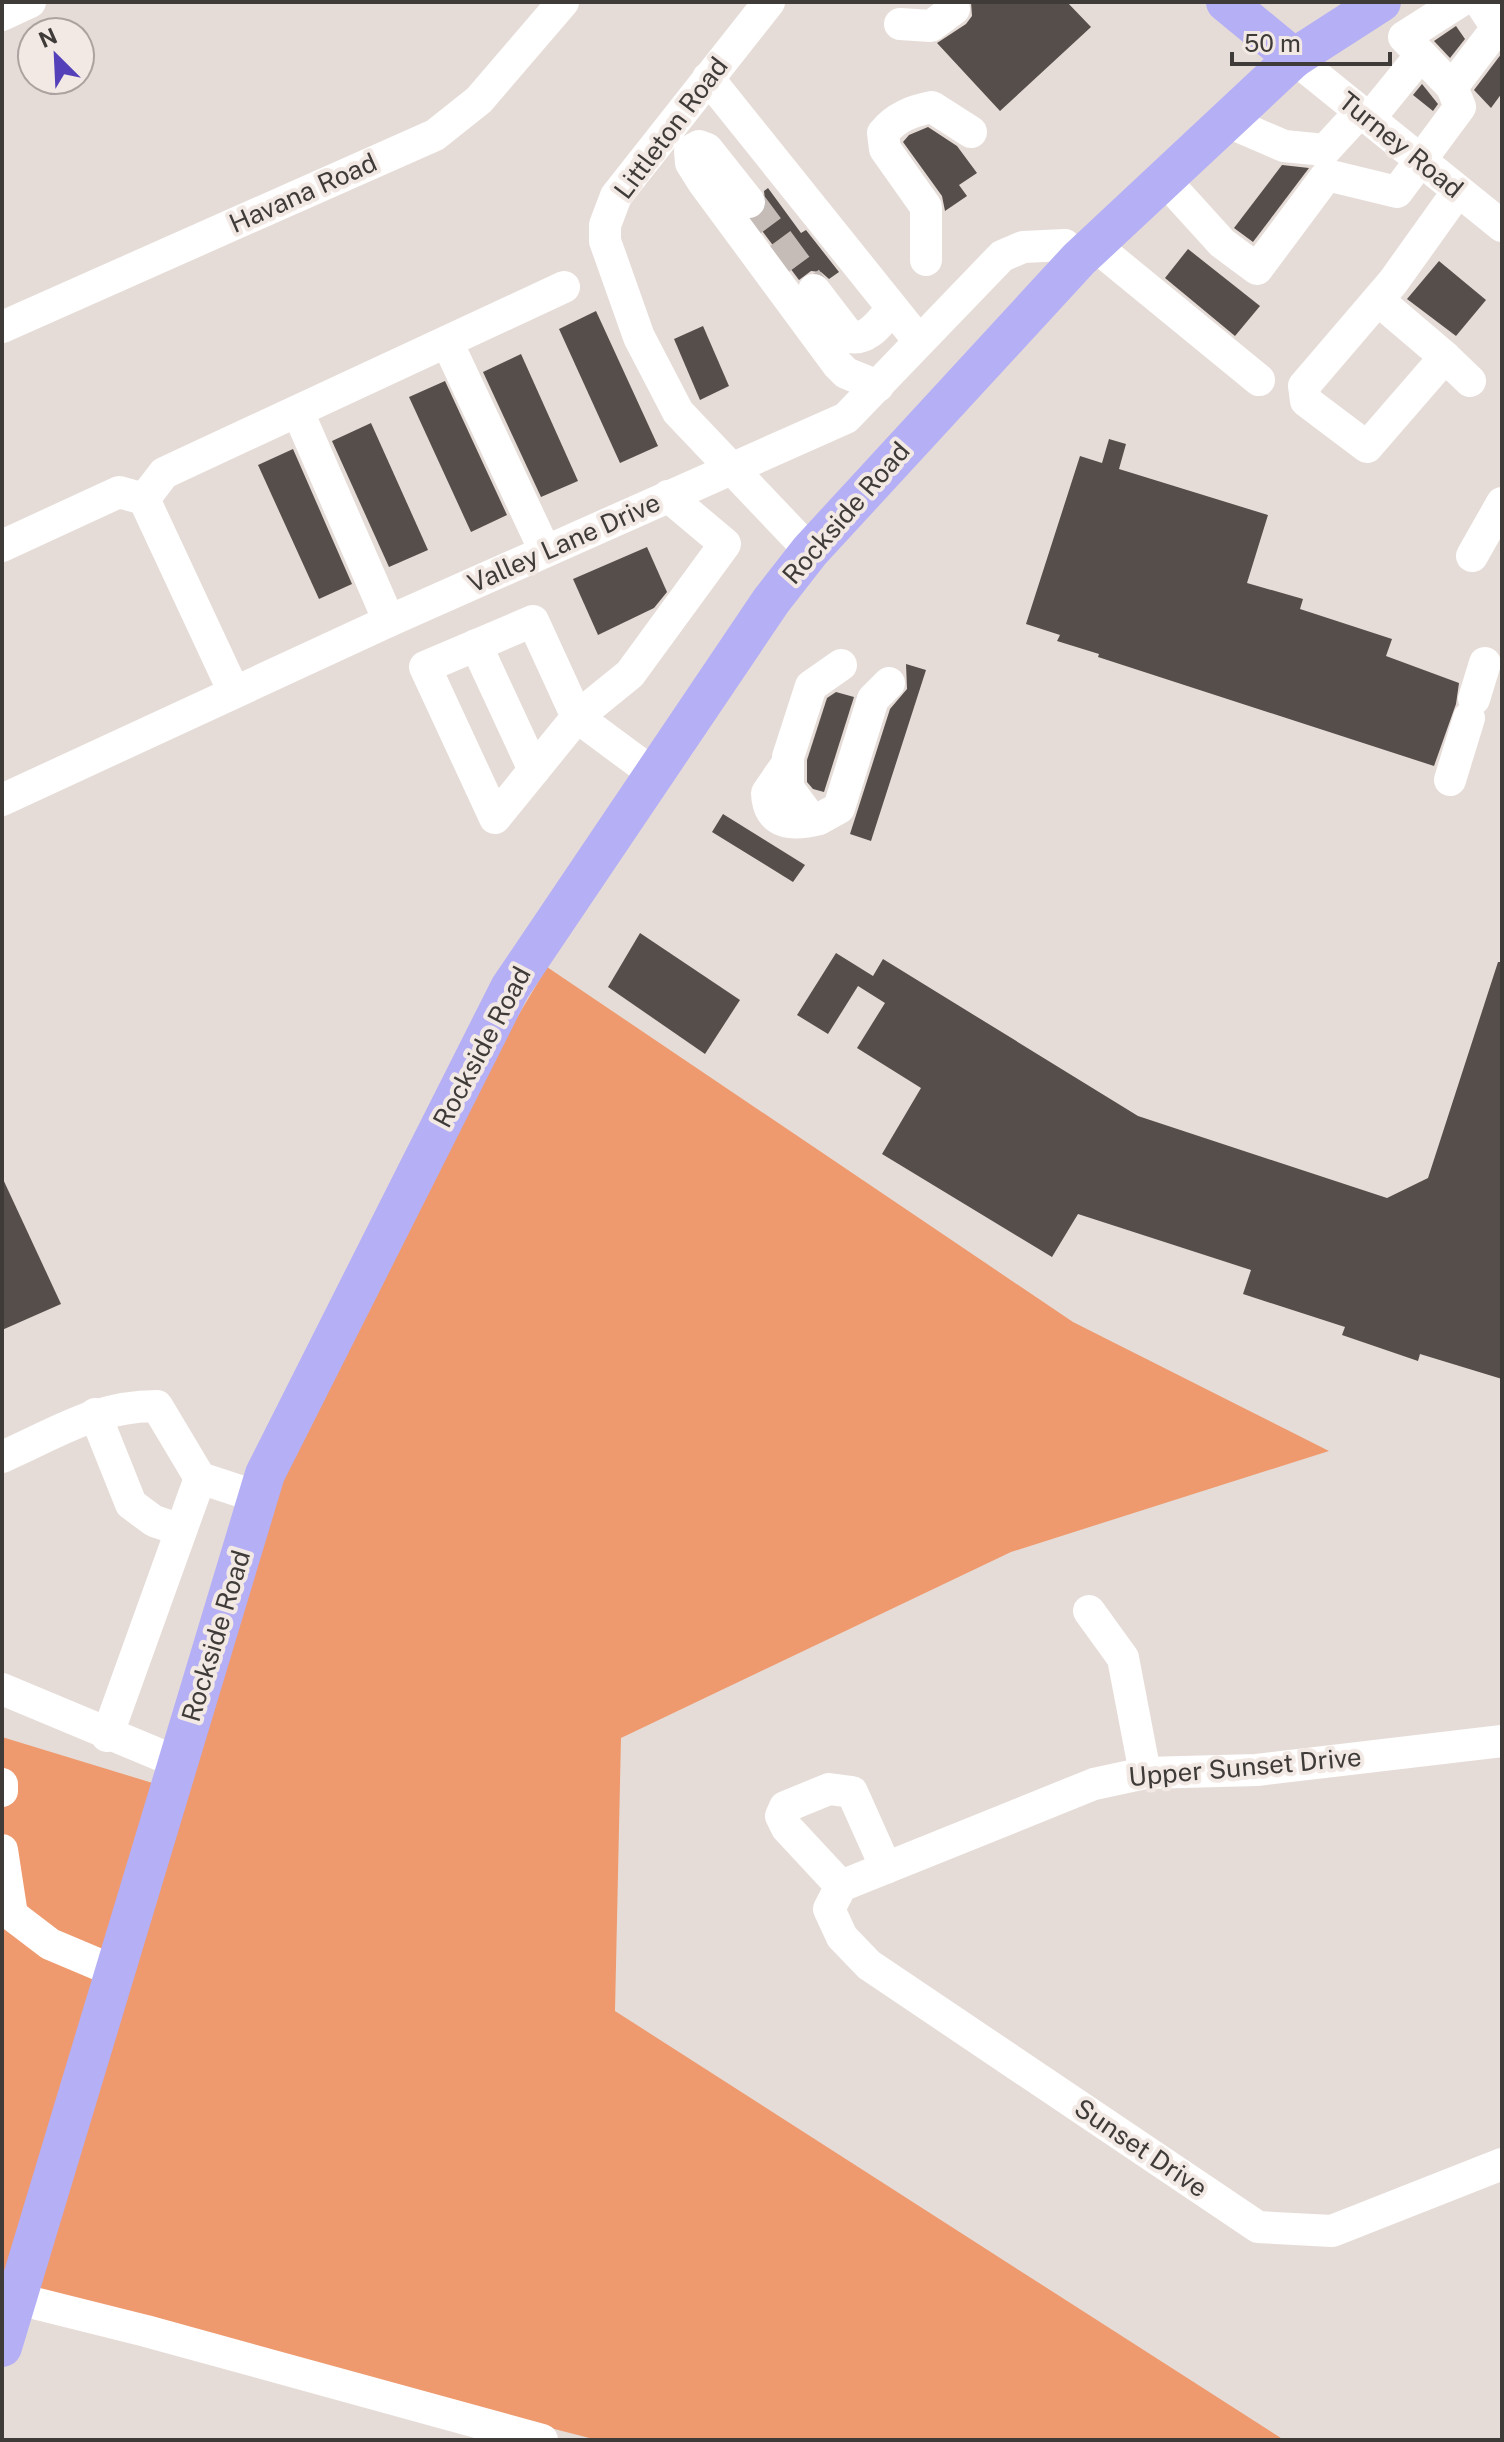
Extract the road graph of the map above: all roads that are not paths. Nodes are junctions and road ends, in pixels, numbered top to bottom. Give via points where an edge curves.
1 (30, 2) edge
2 (563, 2) edge
3 (769, 2) edge
4 (1226, 2) edge
5 (1459, 2) edge
6 (1480, 2) edge
7 (1364, 7) edge
8 (954, 9) dead end
9 (2, 15) edge
10 (900, 24) dead end
11 (1412, 46) junction
12 (1294, 58) junction
13 (708, 78) junction
14 (1452, 87) junction
15 (1364, 115) junction
16 (1226, 121) junction
17 (971, 132) dead end
18 (1420, 160) junction
19 (1163, 178) junction
20 (1458, 191) junction
21 (749, 202) tunnel mouth
22 (1502, 226) edge
23 (1086, 252) junction
24 (926, 260) dead end
25 (564, 287) dead end
26 (814, 290) tunnel mouth
27 (1378, 300) junction
28 (891, 310) junction
29 (2, 327) edge
30 (919, 341) junction
31 (448, 344) junction
32 (1445, 357) junction
33 (1259, 380) dead end
34 (1470, 381) dead end
35 (878, 386) junction
36 (298, 412) junction
37 (732, 468) junction
38 (668, 496) junction
39 (144, 499) junction
40 (1502, 503) edge
41 (2, 546) edge
42 (545, 551) junction
43 (810, 551) junction
44 (1472, 556) dead end
45 (389, 621) junction
46 (476, 645) junction
47 (1485, 663) dead end
48 (841, 665) dead end
49 (889, 683) dead end
50 (234, 692) junction
51 (577, 717) junction
52 (534, 770) junction
53 (654, 774) junction
54 (1450, 780) dead end
55 (2, 800) edge
56 (95, 1414) junction
57 (2, 1457) edge
58 (200, 1478) junction
59 (258, 1497) junction
60 (181, 1530) junction
61 (1089, 1611) dead end
62 (2, 1689) edge
63 (107, 1736) junction
64 (1502, 1741) edge
65 (177, 1762) junction
66 (1145, 1773) junction
67 (2, 1784) edge
68 (2, 1791) edge
69 (2, 1850) edge
70 (886, 1868) junction
71 (835, 1898) junction
72 (114, 1971) junction
73 (1502, 2164) edge
74 (2, 2295) edge
75 (2, 2347) edge
76 (542, 2440) edge

1 - 9 street
2 - 29 street, Havana Road via 479,100 435,135
3 - 13 street, Littleton Road
4 - 12 main road, Turney Road
5 - 11 street
6 - 14 street via 1497,28
7 - 11 street
7 - 12 main road, Rockside Road
8 - 10 street via 931,26
11 - 14 street
11 - 15 street
12 - 15 street, Turney Road
12 - 16 main road, Rockside Road
13 - 28 street
13 - 37 street, Littleton Road via 616,196 605,241 639,337 666,393 689,426
14 - 18 street via 1460,107
15 - 16 street via 1325,150 1284,146
15 - 18 street, Turney Road
16 - 19 main road, Rockside Road
17 - 24 street via 932,107 892,121 883,133 885,149 926,207
18 - 19 street via 1397,192 1327,175 1257,269 1222,243
18 - 20 street, Turney Road
19 - 23 main road, Rockside Road
20 - 22 street, Turney Road
20 - 27 street
21 - 35 street via 707,149 690,151 703,182 838,365
23 - 30 street, Valley Lane Drive via 1065,245 1013,251 990,265
23 - 33 street
23 - 43 main road, Rockside Road
25 - 31 street
26 - 28 street via 857,339
27 - 32 street
27 - 32 street via 1304,386 1306,401 1367,447
28 - 30 street
30 - 35 street, Valley Lane Drive
31 - 36 street
31 - 42 street
32 - 34 street
35 - 37 street, Valley Lane Drive via 846,418
36 - 39 street via 164,473
36 - 45 street
37 - 38 street, Valley Lane Drive
37 - 43 street, Littleton Road
38 - 42 street, Valley Lane Drive
38 - 51 street via 725,544 630,674
39 - 41 street via 119,492
39 - 50 street
40 - 44 street
42 - 45 street, Valley Lane Drive
43 - 53 main road, Rockside Road
45 - 50 street, Valley Lane Drive
46 - 51 street via 533,621
46 - 52 street
46 - 52 street via 425,667 495,818
47 - 54 street
48 - 49 street via 811,686 787,764 788,788 808,815 819,819 839,808 873,699
50 - 55 street, Valley Lane Drive
51 - 52 street
51 - 53 street
53 - 59 main road, Rockside Road via 510,988
56 - 57 street
56 - 58 street via 123,1406 157,1406
56 - 60 street via 131,1504 154,1521
58 - 59 street
58 - 60 street
59 - 65 main road, Rockside Road
60 - 63 street
61 - 66 street via 1123,1658
62 - 63 street
63 - 65 street
64 - 66 street, Upper Sunset Drive via 1257,1770
65 - 72 main road, Rockside Road
66 - 70 street, Upper Sunset Drive via 1094,1784
67 - 68 street
69 - 72 street via 12,1915 50,1944
70 - 71 street, Upper Sunset Drive
70 - 71 street, Sunset Drive via 852,1792 829,1789 785,1807 781,1816 787,1828
71 - 73 street, Sunset Drive via 842,1937 869,1965 1258,2227 1332,2231
72 - 75 main road, Rockside Road
74 - 76 street

